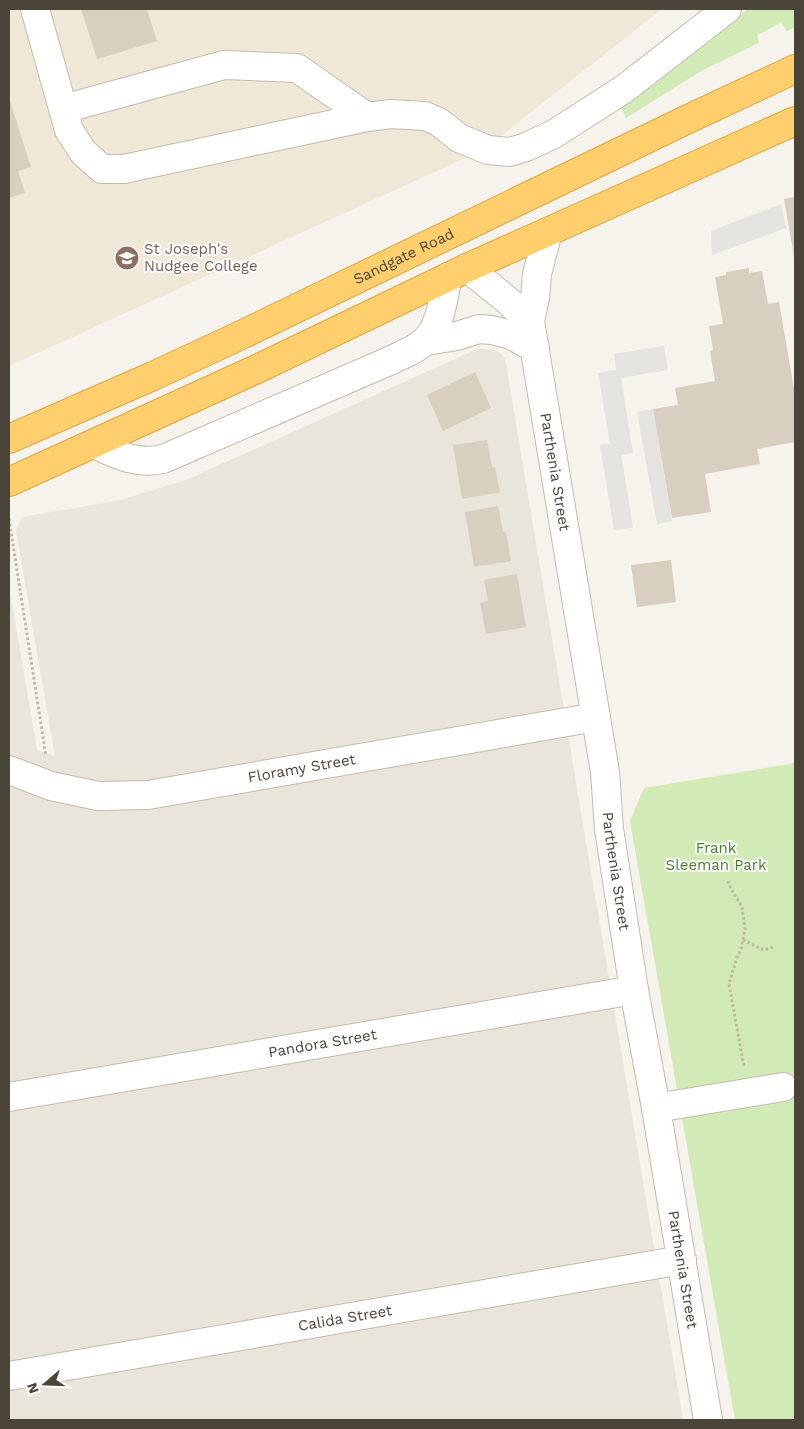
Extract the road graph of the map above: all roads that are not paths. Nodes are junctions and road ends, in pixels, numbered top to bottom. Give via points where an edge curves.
1 (35, 9) edge
2 (727, 9) edge
3 (795, 69) edge
4 (63, 109) junction
5 (367, 117) junction
6 (795, 121) edge
7 (548, 232) junction
8 (457, 273) junction
9 (530, 321) junction
10 (426, 341) junction
11 (536, 348) junction
12 (9, 439) edge
13 (94, 444) junction
14 (9, 482) edge
15 (596, 717) junction
16 (9, 770) edge
17 (634, 990) junction
18 (782, 1087) dead end
19 (9, 1098) edge
20 (656, 1108) junction
21 (682, 1260) junction
22 (9, 1376) edge
23 (708, 1420) edge

1 - 4 street
2 - 5 street via 624,89 554,134 510,152 488,150 458,138 439,122 425,116 391,114
3 - 12 highway, Sandgate Road via 236,337
4 - 5 street via 224,65 297,68
4 - 5 street via 69,130 83,152 102,169 124,169
6 - 7 highway
7 - 8 highway
7 - 9 street, Parthenia Street
8 - 9 street via 506,299
8 - 10 street
8 - 13 highway
9 - 11 street, Parthenia Street
10 - 11 street via 479,329 502,331
10 - 13 street via 387,362 163,459 138,462
11 - 15 street, Parthenia Street
13 - 14 highway
15 - 16 street, Floramy Street via 148,794 98,796 51,786
15 - 17 street, Parthenia Street via 607,783 609,829
17 - 19 street, Pandora Street
17 - 20 street, Parthenia Street
18 - 20 street
20 - 21 street, Parthenia Street
21 - 22 street, Calida Street
21 - 23 street, Parthenia Street

